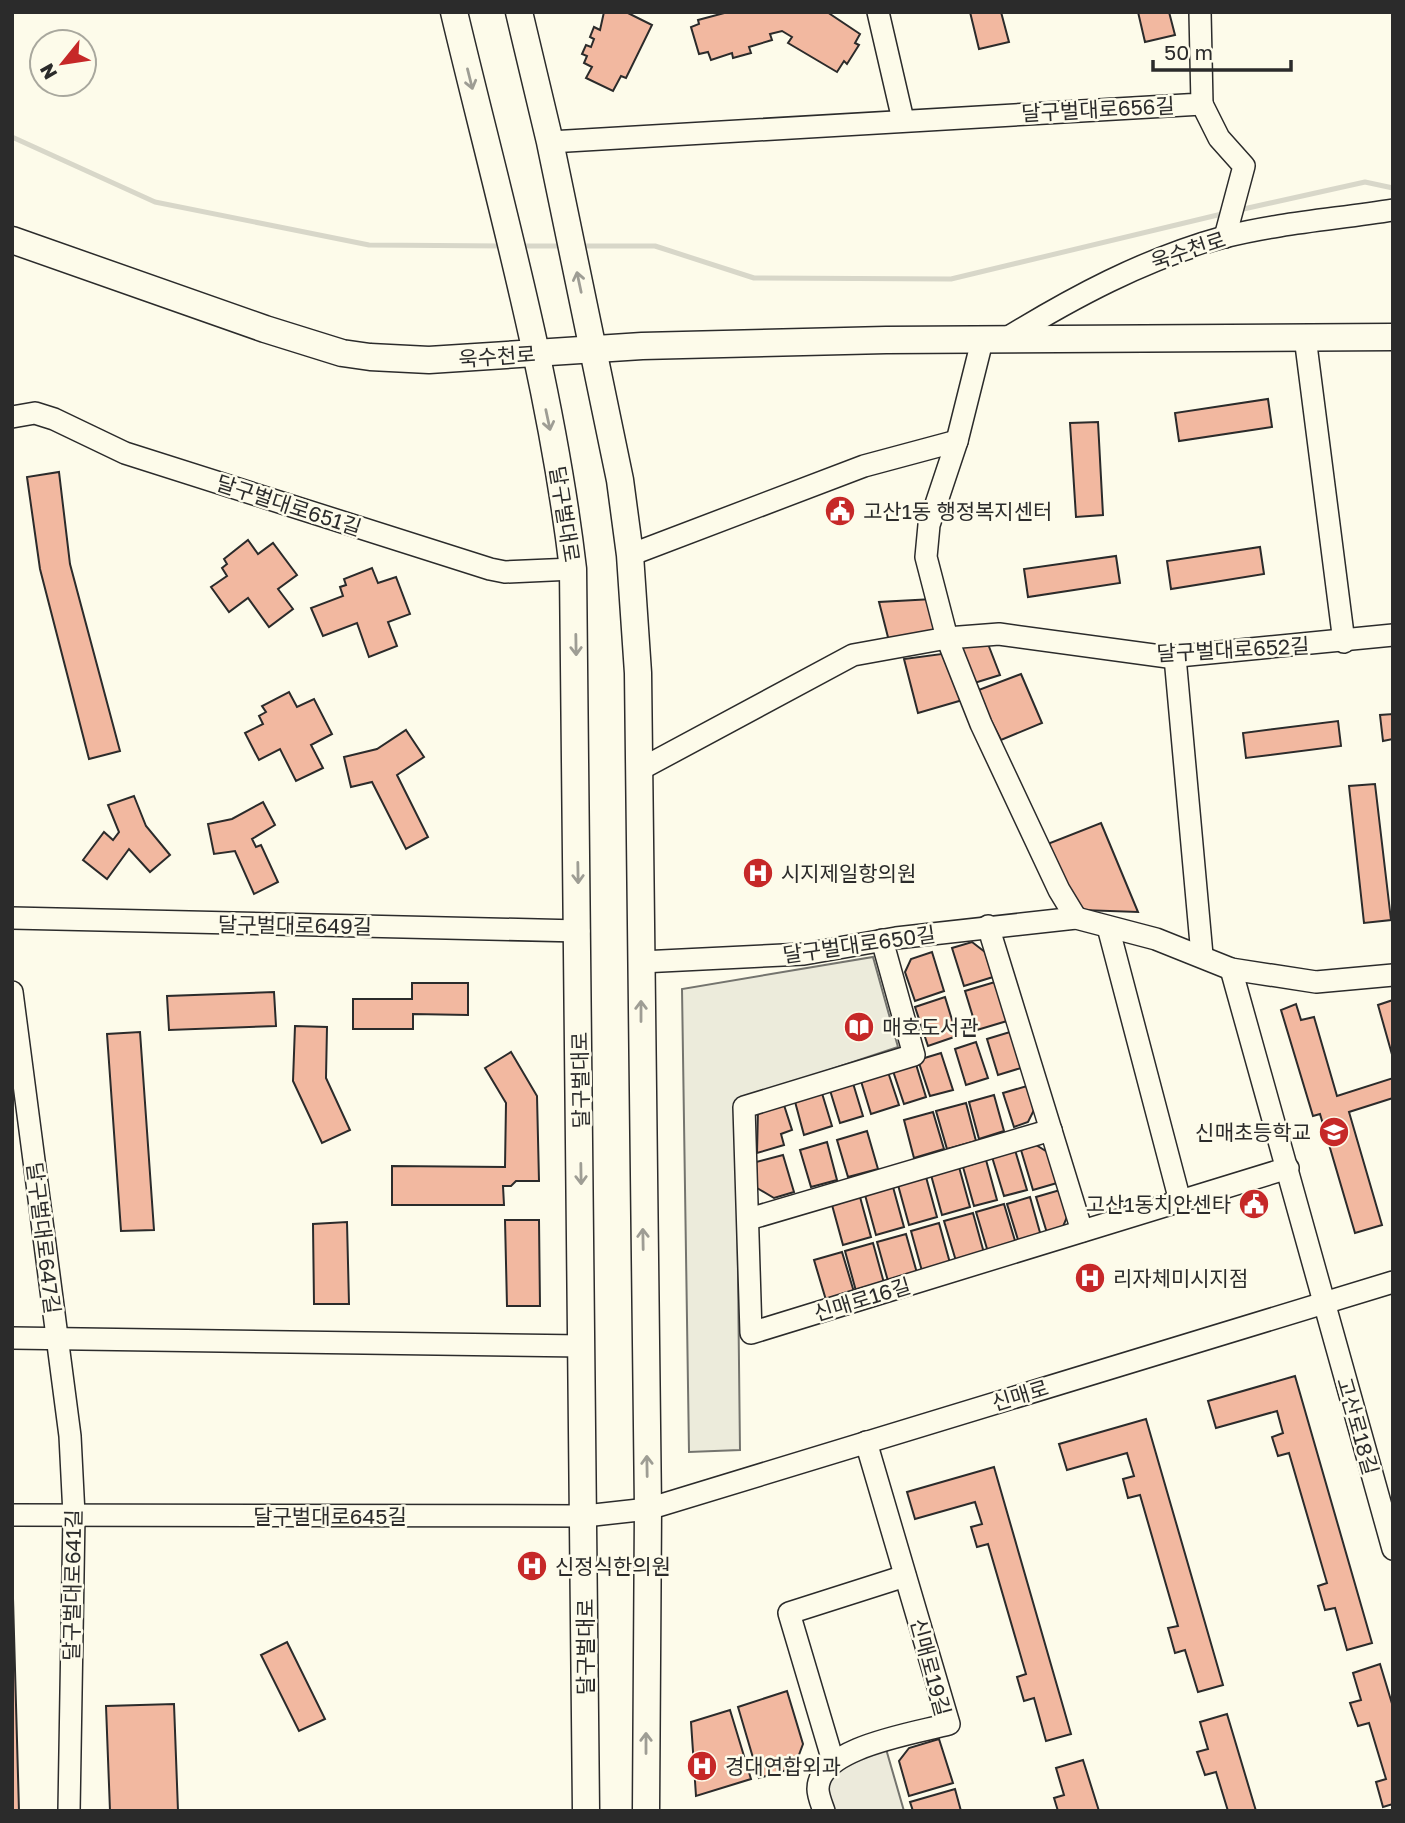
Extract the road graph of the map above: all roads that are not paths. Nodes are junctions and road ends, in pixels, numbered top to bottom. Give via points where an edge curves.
1 (454, 12) edge
2 (519, 12) edge
3 (878, 12) edge
4 (1200, 12) edge
5 (1202, 104) junction
6 (903, 120) junction
7 (550, 142) junction
8 (1393, 209) edge
9 (1225, 237) junction
10 (12, 240) edge
11 (1305, 337) junction
12 (1393, 337) edge
13 (991, 342) junction
14 (594, 349) junction
15 (534, 353) junction
16 (12, 417) edge
17 (957, 441) junction
18 (630, 555) junction
19 (573, 569) junction
20 (1393, 635) edge
21 (947, 638) junction
22 (1344, 642) junction
23 (1175, 657) junction
24 (639, 770) junction
25 (12, 918) edge
26 (1076, 918) junction
27 (988, 926) junction
28 (1108, 927) junction
29 (579, 931) junction
30 (882, 940) junction
31 (1202, 955) junction
32 (641, 962) junction
33 (1231, 969) junction
34 (1393, 975) edge
35 (12, 992) edge
36 (1051, 1130) junction
37 (1288, 1168) junction
38 (1180, 1201) junction
39 (748, 1219) junction
40 (1082, 1231) junction
41 (1393, 1282) edge
42 (1323, 1304) junction
43 (12, 1338) edge
44 (583, 1346) junction
45 (59, 1350) junction
46 (866, 1442) junction
47 (648, 1509) junction
48 (12, 1515) edge
49 (74, 1515) junction
50 (585, 1516) junction
51 (1393, 1549) edge
52 (905, 1576) junction
53 (834, 1761) junction
54 (69, 1811) edge
55 (586, 1811) edge
56 (646, 1811) edge
57 (824, 1811) edge

1 -> 15 main road, 달구벌대로
2 - 7 main road
3 - 6 street
4 - 5 street, 달구벌대로656길
5 - 6 street, 달구벌대로656길
5 - 9 street via 1219,138 1244,166
6 - 7 street, 달구벌대로656길
14 -> 7 main road
8 - 9 street, 욱수천로
9 - 13 street, 욱수천로 via 1153,260
10 - 15 main road, 욱수천로 via 342,353 429,360
11 - 12 main road, 욱수천로
11 - 13 main road, 욱수천로
11 - 22 street
13 - 14 main road, 욱수천로 via 886,340
13 - 17 street
14 - 15 main road, 욱수천로
14 - 18 main road
15 -> 19 main road, 달구벌대로 via 566,506
16 - 19 street, 달구벌대로651길 via 35,413 54,419 124,453 490,569
17 - 18 street via 864,466
17 - 21 street via 925,540
18 - 24 main road
19 -> 29 main road, 달구벌대로
20 - 22 street, 달구벌대로652길
21 - 23 street, 달구벌대로652길 via 999,634
21 - 24 street, 달구벌대로652길 via 853,655
21 - 26 street via 981,724
22 - 23 street, 달구벌대로652길
23 - 31 street
24 - 32 main road
25 - 29 street, 달구벌대로649길
26 - 27 street, 달구벌대로650길
26 - 28 street, 달구벌대로650길
27 - 30 street, 달구벌대로650길
27 - 36 street
28 - 31 street, 달구벌대로650길
28 - 38 street
29 -> 44 main road, 달구벌대로
30 - 32 street, 달구벌대로650길 via 804,954
30 - 39 street, 신매로16길 via 914,1055 744,1107
31 - 33 street, 달구벌대로650길
47 -> 32 main road
33 - 34 street, 달구벌대로650길 via 1316,982
33 - 37 street
35 - 45 street, 달구벌대로647길
36 - 39 street
36 - 40 street
37 - 38 street, 신매로16길
37 - 42 street
38 - 40 street, 신매로16길
39 - 40 street, 신매로16길 via 751,1333
41 - 42 street, 신매로
42 - 46 street, 신매로
42 - 51 street, 고산로18길
43 - 45 street
44 - 45 street
44 - 50 main road, 달구벌대로
45 - 49 street, 달구벌대로641길 via 71,1436
46 - 47 street, 신매로
46 - 52 street, 신매로19길
47 - 50 street, 달구벌대로645길
56 -> 47 main road
48 - 49 street, 달구벌대로645길
49 - 50 street, 달구벌대로645길
49 - 54 street, 달구벌대로641길
50 - 55 main road, 달구벌대로
52 - 53 street, 신매로19길 via 949,1724 868,1746
52 - 53 street via 789,1613
53 - 57 street via 823,1773 818,1789

